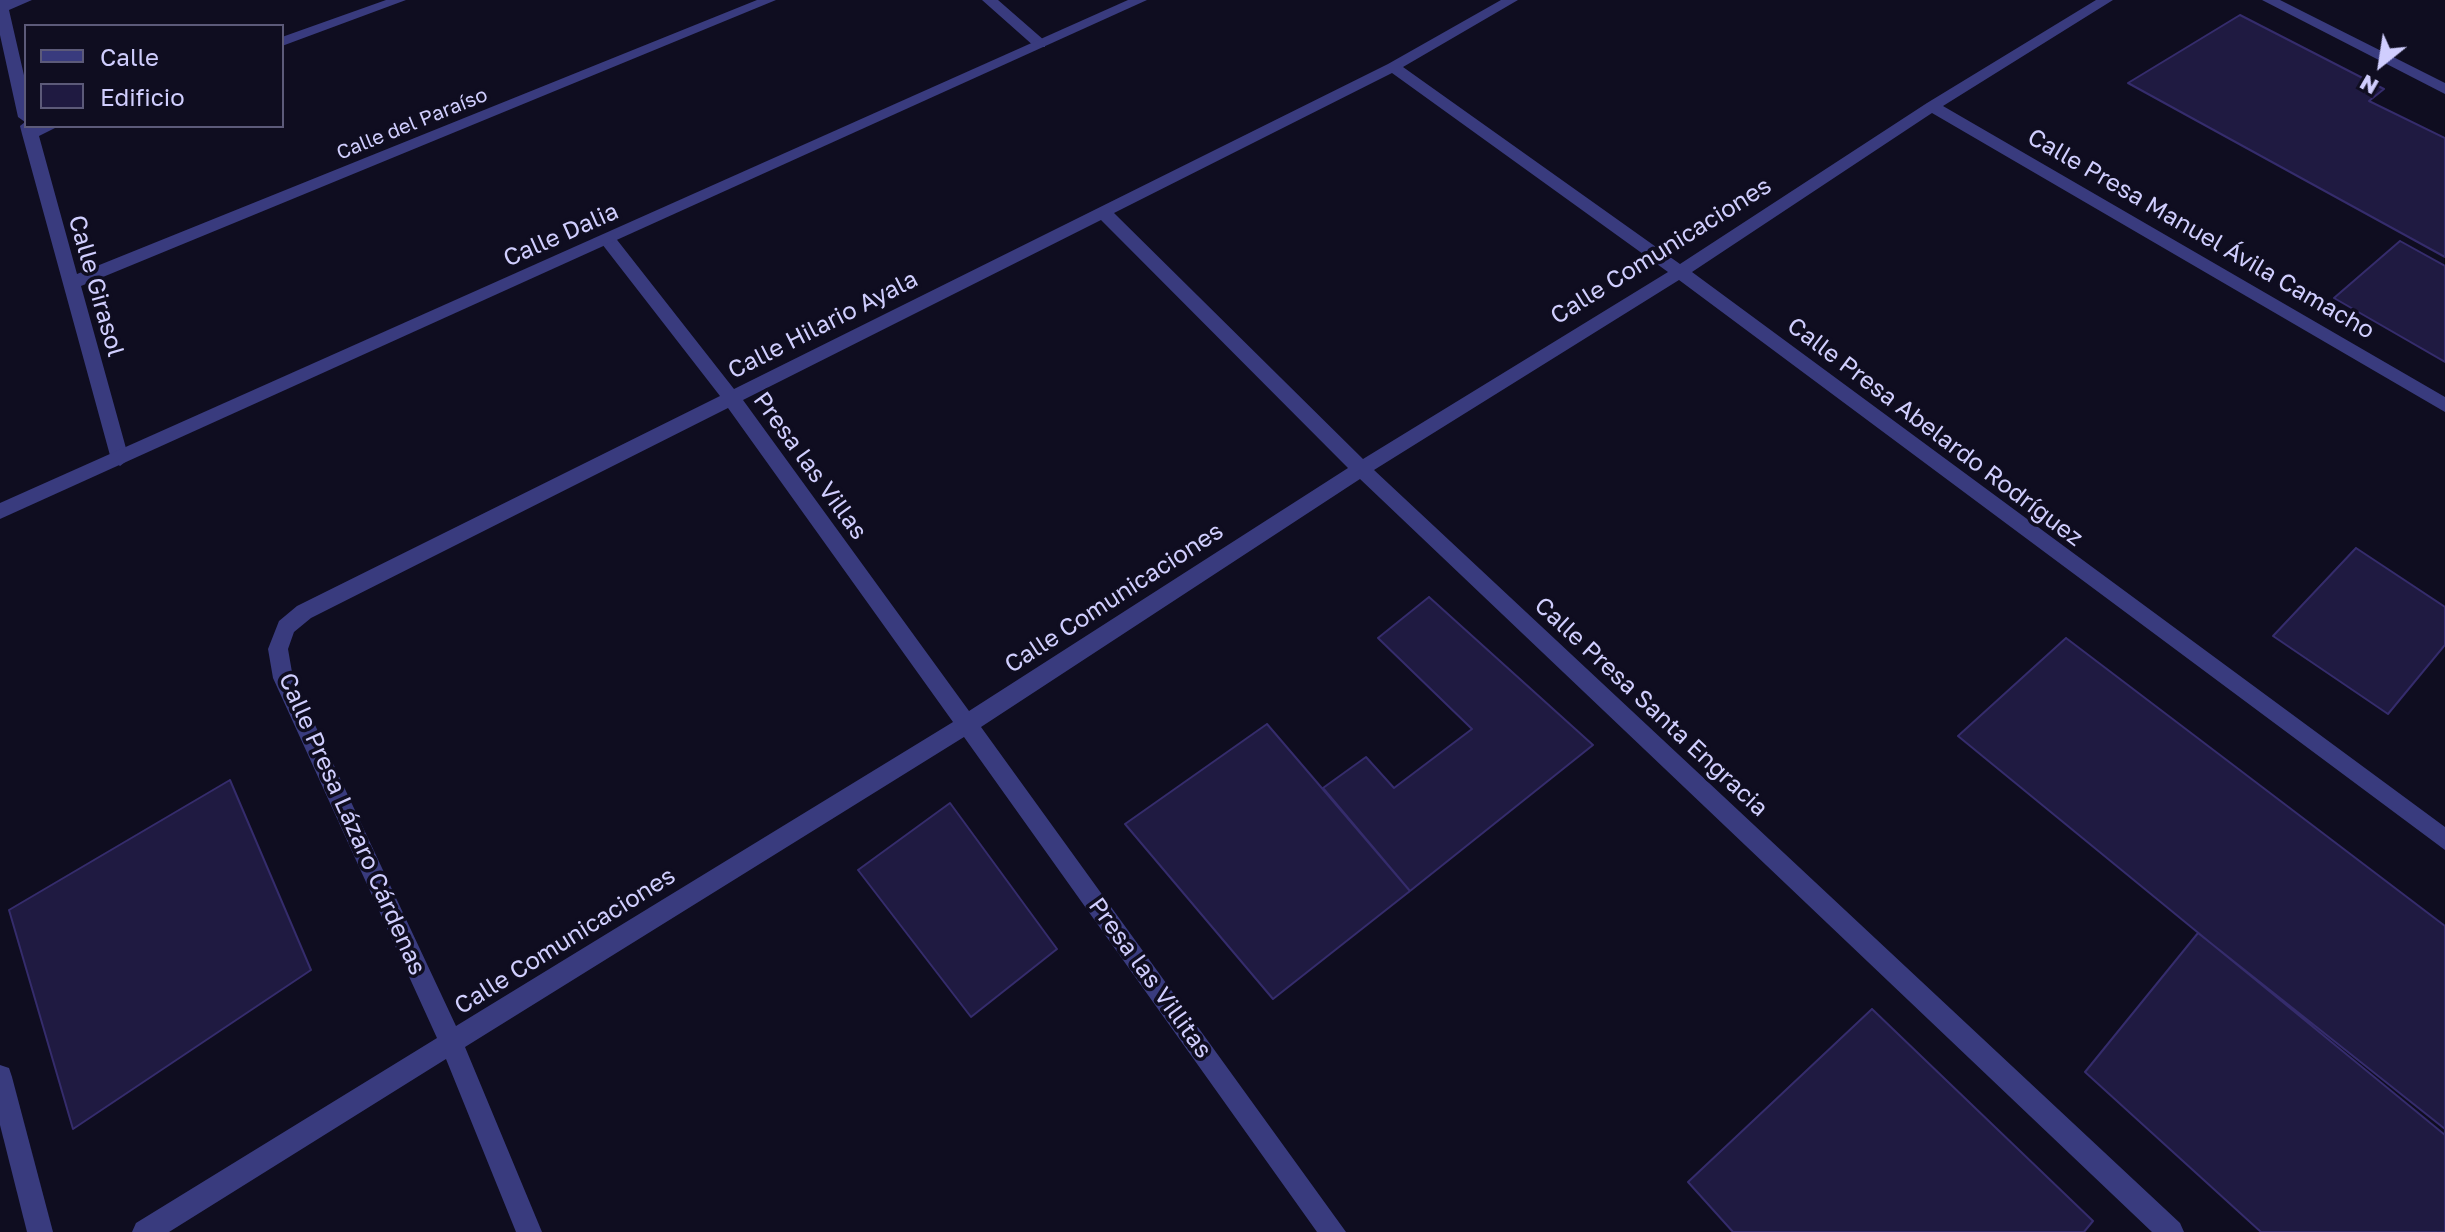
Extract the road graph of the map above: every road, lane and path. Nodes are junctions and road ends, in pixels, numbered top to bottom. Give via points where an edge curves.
1 (25, 0) edge
2 (399, 0) edge
3 (769, 0) edge
4 (989, 0) edge
5 (1140, 0) edge
6 (1511, 0) edge
7 (2106, 0) edge
8 (2269, 0) edge
9 (1, 5) edge
10 (284, 41) edge
11 (1040, 44) junction
12 (1393, 67) junction
13 (2445, 89) edge
14 (1932, 106) junction
15 (24, 108) edge
16 (29, 128) edge
17 (1104, 213) junction
18 (608, 240) junction
19 (1680, 272) junction
20 (70, 284) junction
21 (732, 399) junction
22 (2445, 405) edge
23 (120, 459) junction
24 (1361, 469) junction
25 (0, 511) edge
26 (281, 636) joint
27 (967, 724) junction
28 (2445, 840) edge
29 (451, 1042) junction
30 (0, 1077) edge
31 (40, 1232) edge
32 (145, 1232) edge
33 (529, 1232) edge
34 (1333, 1232) edge
35 (2171, 1232) edge

1 - 9 street
2 - 10 street
3 - 20 street, Calle del Paraíso
4 - 11 street
5 - 11 street, Calle Dalia
6 - 12 street, Calle Hilario Ayala
7 - 14 street, Calle Comunicaciones
8 - 13 street
9 - 15 street, Calle Girasol
11 - 18 street, Calle Dalia
12 - 17 street, Calle Hilario Ayala
12 - 19 street, Calle Presa Abelardo Rodríguez
14 - 19 street, Calle Comunicaciones
14 - 22 street, Calle Presa Manuel Ávila Camacho
16 - 20 street, Calle Girasol
17 - 21 street, Calle Hilario Ayala
17 - 24 street, Calle Presa Santa Engracia
18 - 21 street, Presa las Villas
18 - 23 street, Calle Dalia
19 - 24 street, Calle Comunicaciones
19 - 28 street, Calle Presa Abelardo Rodríguez
20 - 23 street, Calle Girasol
21 - 26 street, Calle Hilario Ayala via 304,612
21 - 27 street, Presa las Villas
23 - 25 street, Calle Dalia
24 - 27 street, Calle Comunicaciones
24 - 35 street, Calle Presa Santa Engracia
26 - 29 street, Calle Presa Lázaro Cárdenas via 283,678
27 - 29 street, Calle Comunicaciones
27 - 34 street, Presa las Villitas
29 - 32 street, Calle Comunicaciones
29 - 33 street, Calle Presa Lázaro Cárdenas
30 - 31 street

